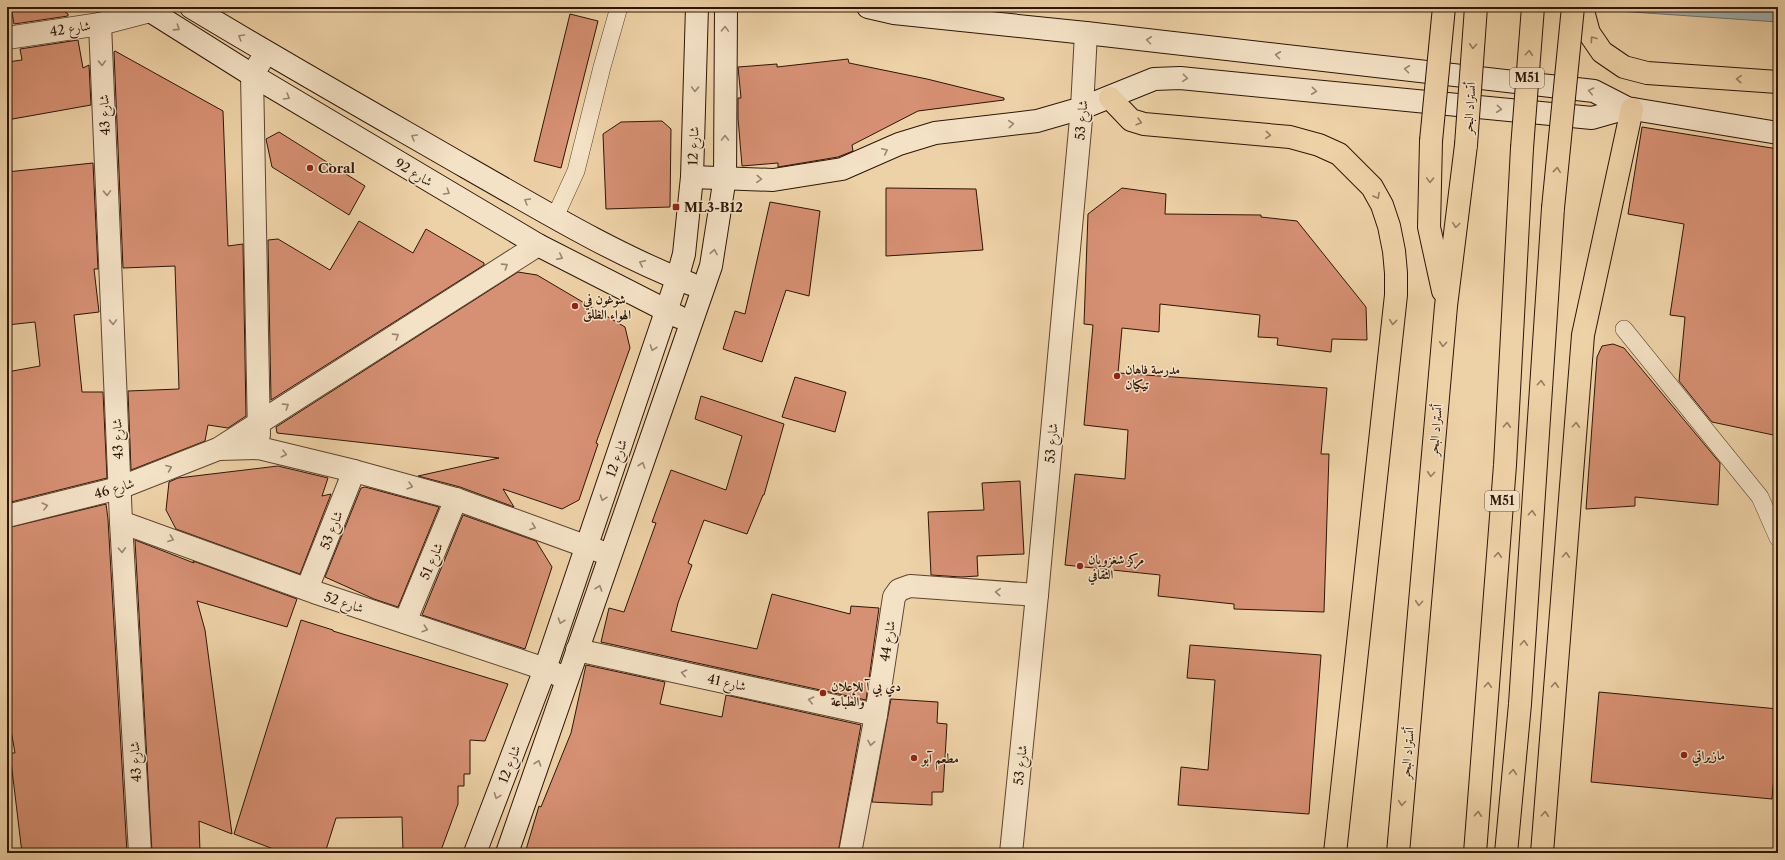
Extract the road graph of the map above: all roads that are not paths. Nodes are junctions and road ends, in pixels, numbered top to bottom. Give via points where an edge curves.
1 (191, 7) edge
2 (619, 7) edge
3 (697, 7) edge
4 (726, 7) edge
5 (868, 7) edge
6 (1444, 7) edge
7 (1476, 7) edge
8 (1533, 7) edge
9 (1573, 7) edge
10 (1582, 7) edge
11 (149, 8) edge
12 (100, 24) junction
13 (1086, 32) junction
14 (7, 38) edge
15 (266, 52) junction
16 (252, 76) junction
17 (1778, 82) edge
18 (1110, 98) junction
19 (1082, 108) junction
20 (1629, 108) junction
21 (1778, 133) edge
22 (692, 177) junction
23 (725, 177) junction
24 (555, 217) junction
25 (538, 245) junction
26 (677, 279) junction
27 (704, 289) junction
28 (1446, 306) junction
29 (666, 311) junction
30 (692, 322) junction
31 (1624, 329) dead end
32 (258, 423) junction
33 (259, 448) junction
34 (218, 449) junction
35 (354, 471) junction
36 (119, 488) junction
37 (456, 499) junction
38 (7, 516) edge
39 (121, 522) junction
40 (1778, 538) edge
41 (586, 546) junction
42 (610, 555) junction
43 (308, 589) junction
44 (1037, 595) junction
45 (405, 622) junction
46 (577, 650) junction
47 (545, 669) junction
48 (567, 679) junction
49 (876, 714) junction
50 (140, 853) edge
51 (475, 853) edge
52 (507, 853) edge
53 (850, 853) edge
54 (1011, 853) edge
55 (1335, 853) edge
56 (1398, 853) edge
57 (1475, 853) edge
58 (1506, 853) edge
59 (1542, 853) edge

15 -> 1 street
2 - 24 lane via 576,171
3 -> 22 street, شارع 12
23 -> 4 street, شارع 12
5 - 13 street via 894,13
6 -> 28 highway, bridge via 1431,141 1429,228
7 -> 28 highway, أتستراد البحر, bridge via 1466,145
57 -> 8 highway, M51, bridge via 1505,465 1522,148
58 -> 9 highway, bridge via 1520,696 1553,208
17 -> 10 highway via 1647,73 1624,67 1602,52 1589,32
11 - 12 street, شارع 42
11 -> 16 street, شارع 92
12 - 14 street, شارع 42
12 -> 36 street, شارع 43
13 - 19 street, شارع 53
20 -> 13 street via 1594,91
15 - 16 street
24 -> 15 street
16 -> 25 street, شارع 92
16 - 32 street
18 - 19 street
18 -> 20 street via 1154,79 1180,78 1592,118
18 -> 55 highway via 1131,120 1144,124 1290,138 1326,148 1339,154 1372,187 1389,226 1394,251 1396,295
23 -> 19 street via 773,180 842,169 899,144 935,133 1037,121
19 - 44 street, شارع 53
20 - 21 street
59 -> 20 highway via 1583,335
22 - 23 street
22 - 26 street, شارع 12 via 684,254
27 -> 23 street, شارع 12 via 711,266
26 -> 24 street via 612,249
25 -> 29 street, شارع 92
32 -> 25 street
26 - 27 street
26 - 29 street, شارع 12
27 - 30 street, شارع 12
28 -> 56 highway, أتستراد البحر
29 - 30 street, شارع 92
29 -> 41 street, شارع 12
42 -> 30 street, شارع 12
31 - 40 lane via 1760,497
32 - 33 street
32 - 34 street
33 - 34 street
33 -> 35 street
36 -> 34 street, شارع 46
35 -> 37 street
35 - 43 street, شارع 53
38 -> 36 street, شارع 46
36 - 39 street, شارع 43
37 -> 41 street
37 - 45 street, شارع 51
39 -> 43 street, شارع 52
39 -> 50 street, شارع 43
41 - 42 street
41 -> 47 street, شارع 12
46 -> 42 street, شارع 12
43 - 45 street, شارع 52
44 -> 49 street, شارع 44 via 910,586 899,590 894,597
44 - 54 street, شارع 53
45 -> 47 street, شارع 52
46 - 48 street, شارع 12
49 -> 46 street, شارع 41
47 - 48 street, شارع 52
47 -> 51 street, شارع 12
52 -> 48 street, شارع 12
49 -> 53 street, شارع 44

